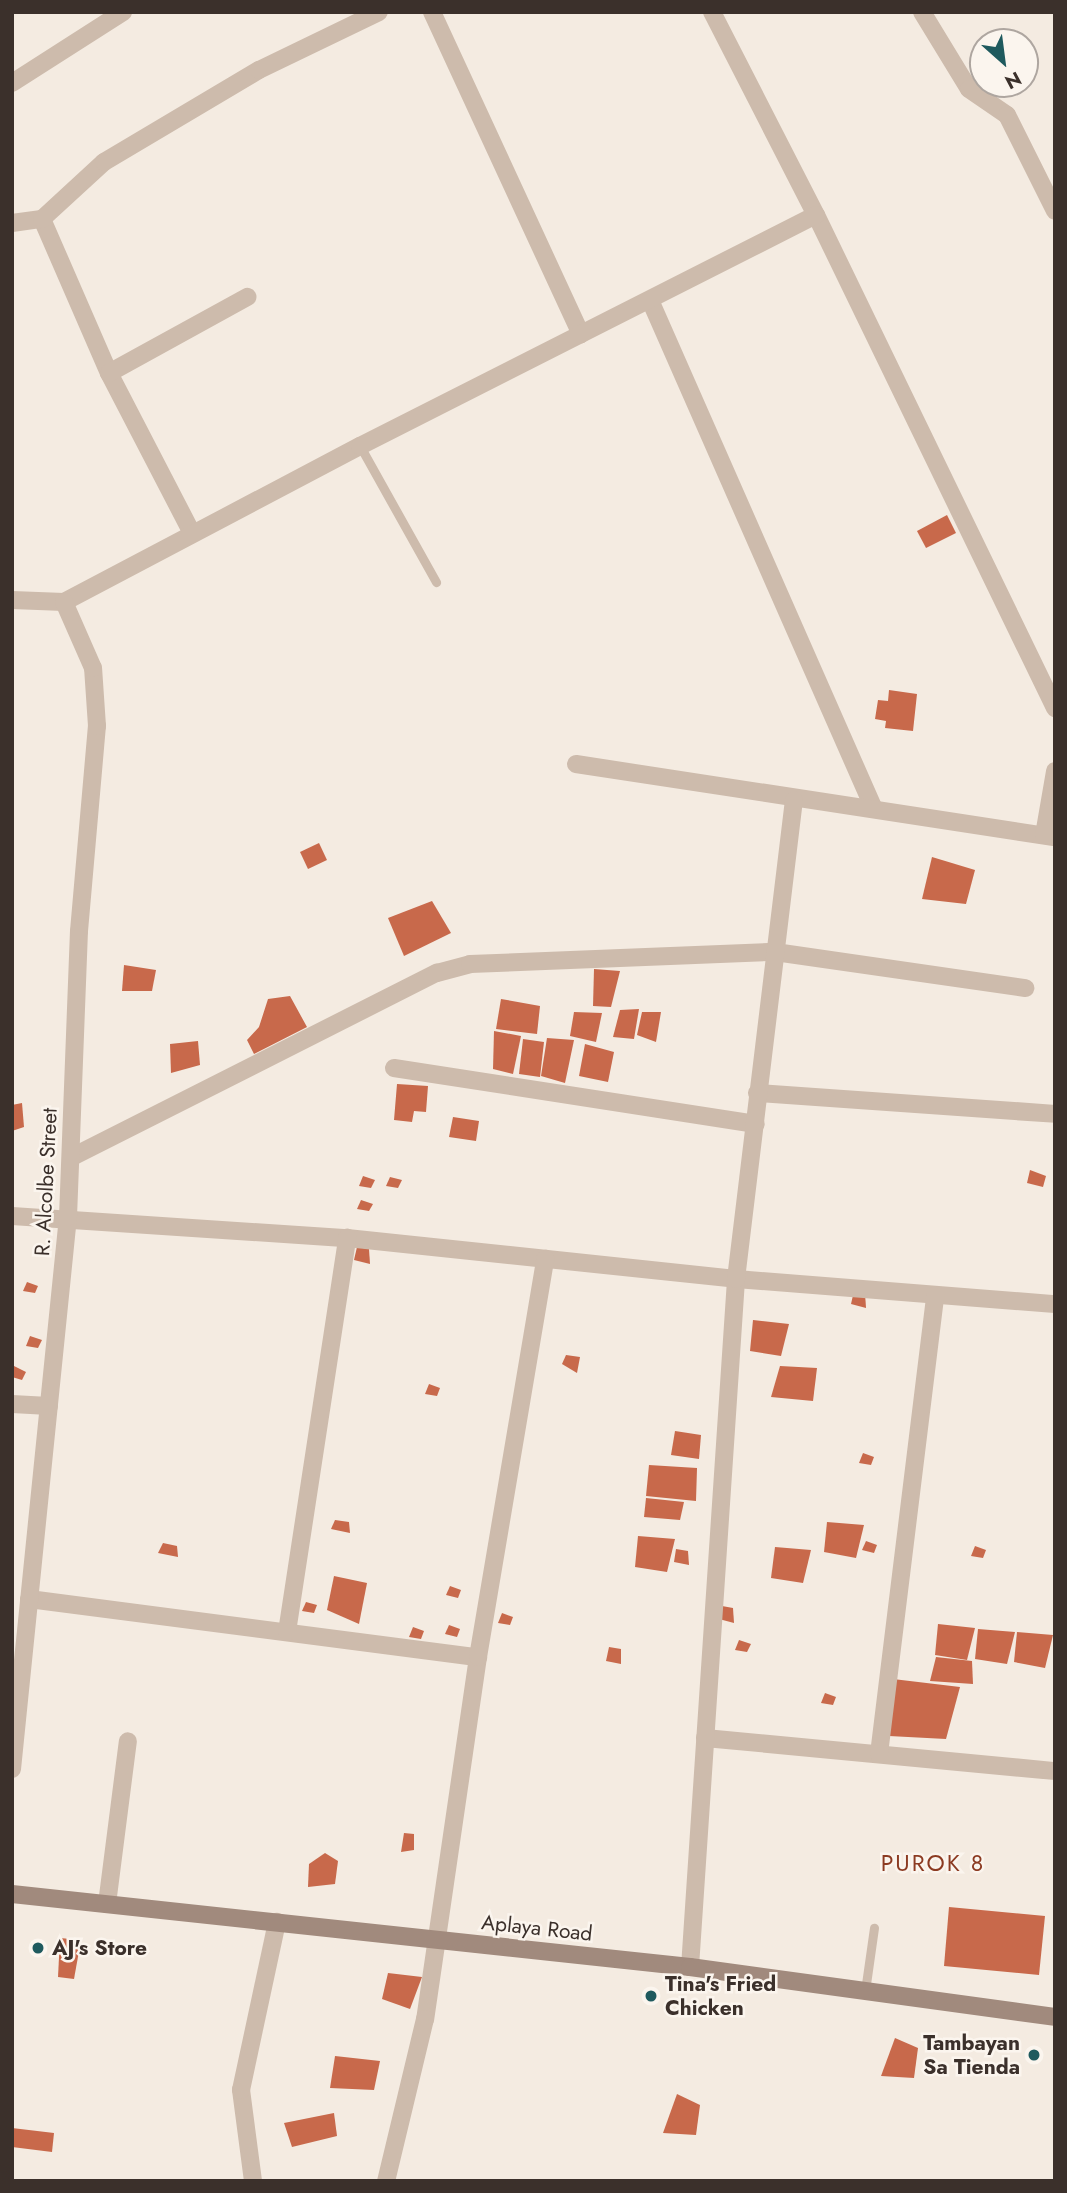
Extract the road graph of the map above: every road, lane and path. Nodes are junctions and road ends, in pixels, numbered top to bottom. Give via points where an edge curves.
1 (123, 12) edge
2 (379, 12) edge
3 (432, 12) edge
4 (712, 12) edge
5 (922, 12) edge
6 (12, 83) edge
7 (1055, 211) edge
8 (816, 215) junction
9 (42, 219) junction
10 (13, 220) edge
11 (247, 297) dead end
12 (650, 300) junction
13 (581, 334) junction
14 (109, 373) junction
15 (359, 446) junction
16 (192, 533) junction
17 (436, 582) dead end
18 (12, 600) edge
19 (64, 602) junction
20 (1055, 708) edge
21 (576, 764) dead end
22 (1055, 771) edge
23 (794, 801) junction
24 (874, 809) junction
25 (1049, 836) edge
26 (775, 952) junction
27 (1024, 988) dead end
28 (394, 1068) dead end
29 (757, 1093) junction
30 (1055, 1114) edge
31 (755, 1124) junction
32 (72, 1157) junction
33 (12, 1216) edge
34 (68, 1217) junction
35 (347, 1238) junction
36 (545, 1259) junction
37 (737, 1279) junction
38 (936, 1295) junction
39 (1055, 1304) edge
40 (12, 1404) edge
41 (49, 1406) junction
42 (29, 1599) junction
43 (287, 1632) junction
44 (478, 1657) junction
45 (705, 1738) junction
46 (128, 1741) dead end
47 (879, 1754) junction
48 (12, 1769) edge
49 (1055, 1771) edge
50 (12, 1894) edge
51 (107, 1904) junction
52 (277, 1922) junction
53 (874, 1928) dead end
54 (438, 1940) junction
55 (690, 1967) junction
56 (865, 1992) junction
57 (1055, 2017) edge
58 (253, 2181) edge
59 (386, 2181) edge

1 - 6 street
2 - 9 street via 259,70 104,162
3 - 13 street
4 - 8 street
5 - 7 street via 969,89 1007,115
8 - 12 street
8 - 20 street
9 - 10 street
9 - 14 street
11 - 14 street
12 - 13 street
12 - 24 street
13 - 15 street
14 - 16 street
15 - 16 street
15 - 17 lane
16 - 19 street
18 - 19 street
19 - 32 street, R. Alcolbe Street via 93,668 97,726 79,931
21 - 23 street
22 - 25 street
23 - 24 street
23 - 26 street
24 - 25 street
26 - 27 street
26 - 29 street
26 - 32 street via 450,968
28 - 31 street
29 - 30 street
29 - 31 street
31 - 37 street
32 - 34 street, R. Alcolbe Street
33 - 34 street
34 - 35 street
34 - 41 street, R. Alcolbe Street
35 - 36 street
35 - 43 street
36 - 37 street
36 - 44 street
37 - 38 street
37 - 45 street
38 - 39 street
38 - 47 street
40 - 41 street
41 - 42 street, R. Alcolbe Street
42 - 43 street
42 - 48 street, R. Alcolbe Street
43 - 44 street
44 - 54 street
45 - 47 street
45 - 55 street
46 - 51 street
47 - 49 street
50 - 51 street, Aplaya Road
51 - 52 street, Aplaya Road
52 - 54 street, Aplaya Road
52 - 58 street via 241,2090
53 - 56 lane
54 - 55 street, Aplaya Road
54 - 59 street via 425,2019
55 - 56 street, Aplaya Road
56 - 57 street, Aplaya Road

